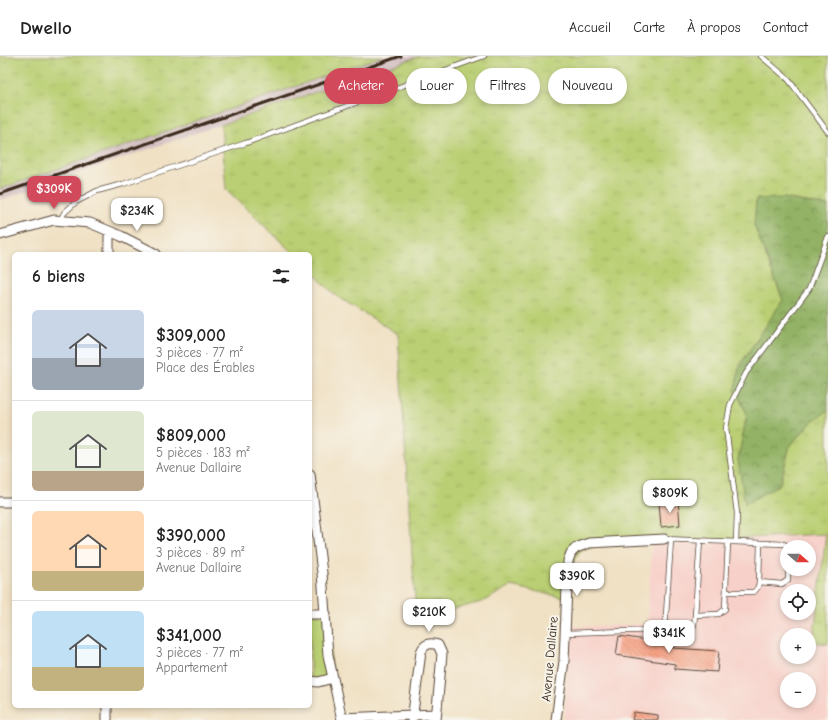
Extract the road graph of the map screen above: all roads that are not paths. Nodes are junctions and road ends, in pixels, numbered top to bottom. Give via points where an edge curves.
1 (484, 56) edge
2 (762, 56) edge
3 (828, 132) edge
4 (60, 221) junction
5 (109, 231) junction
6 (0, 235) edge
7 (828, 237) edge
8 (109, 252) edge
9 (152, 252) edge
10 (312, 500) edge
11 (0, 502) edge
12 (12, 502) edge
13 (668, 540) junction
14 (700, 541) junction
15 (728, 542) junction
16 (736, 542) junction
17 (760, 543) junction
18 (780, 544) edge
19 (788, 576) edge
20 (759, 582) junction
21 (726, 592) junction
22 (312, 614) edge
23 (326, 614) junction
24 (695, 614) junction
25 (666, 630) junction
26 (566, 633) junction
27 (333, 678) junction
28 (312, 681) edge
29 (107, 708) edge
30 (413, 717) edge
31 (436, 717) edge
32 (342, 719) edge
33 (107, 720) edge
34 (556, 720) edge

1 - 4 lane via 246,143 96,191 76,202 64,213
2 - 3 lane via 788,79
4 - 5 street via 90,224
4 - 6 street via 54,220
5 - 8 street
5 - 9 street
7 - 16 lane via 809,288 746,373 730,405 726,428 737,513
10 - 23 street
11 - 12 street
13 - 14 lane
13 - 25 lane
13 - 26 street, Avenue Dallaire via 589,543 576,548 571,553 567,573
14 - 15 lane
14 - 24 lane
15 - 16 lane
15 - 21 lane
16 - 17 lane
17 - 18 lane
17 - 20 lane
19 - 20 lane via 788,580 782,584
20 - 21 lane via 754,592
21 - 24 lane via 725,609 719,614
22 - 23 street
23 - 27 street via 328,655
24 - 25 lane via 694,625 689,629
25 - 26 lane
26 - 34 street, Avenue Dallaire
27 - 28 street
27 - 32 street
29 - 33 street
30 - 31 street
30 - 31 street via 420,652 424,646 432,643 438,645 442,654
30 - 32 street

